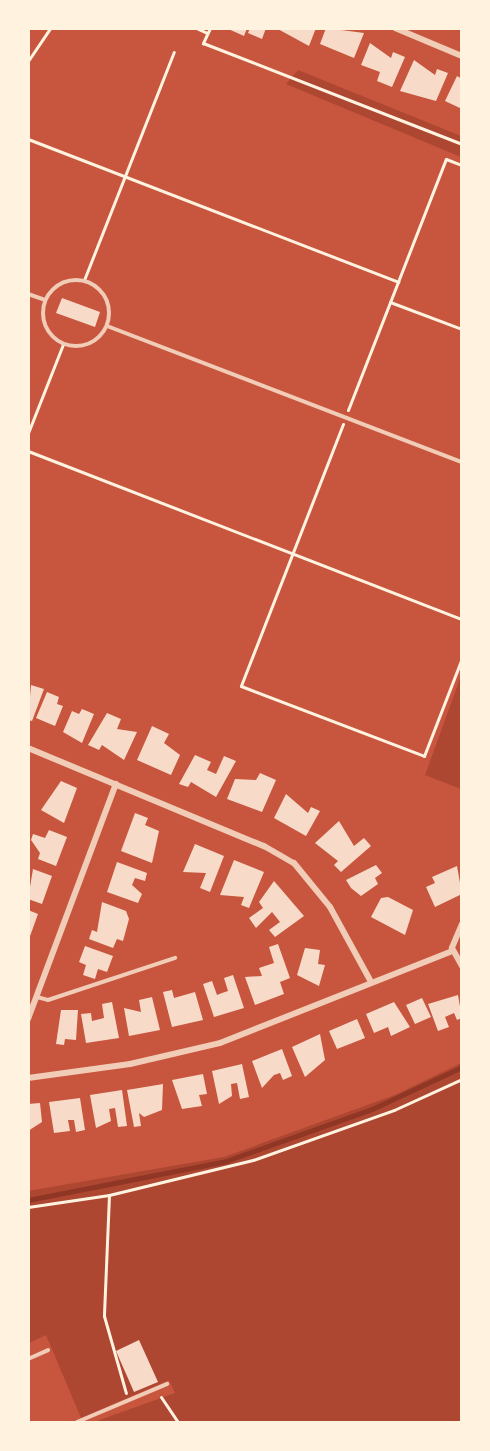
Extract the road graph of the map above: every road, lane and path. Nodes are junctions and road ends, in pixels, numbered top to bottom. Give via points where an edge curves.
1 (50, 28) edge
2 (196, 28) edge
3 (210, 28) edge
4 (395, 28) edge
5 (207, 33) junction
6 (174, 52) dead end
7 (462, 56) edge
8 (28, 61) edge
9 (28, 139) edge
10 (462, 144) edge
11 (462, 165) edge
12 (124, 177) junction
13 (84, 280) junction
14 (398, 282) junction
15 (28, 294) edge
16 (45, 300) junction
17 (390, 302) junction
18 (106, 326) junction
19 (462, 329) edge
20 (63, 344) junction
21 (345, 418) junction
22 (28, 433) edge
23 (28, 451) edge
24 (462, 462) edge
25 (292, 554) junction
26 (462, 619) edge
27 (462, 658) edge
28 (28, 748) edge
29 (117, 784) junction
30 (462, 924) edge
31 (452, 951) junction
32 (175, 958) dead end
33 (462, 966) edge
34 (370, 980) junction
35 (37, 997) junction
36 (28, 1019) edge
37 (28, 1078) edge
38 (462, 1079) edge
39 (109, 1195) junction
40 (28, 1207) edge
41 (48, 1350) dead end
42 (28, 1359) edge
43 (167, 1384) dead end
44 (156, 1389) junction
45 (129, 1400) junction
46 (77, 1422) edge
47 (178, 1422) edge

1 - 8 path
2 - 5 path
3 - 5 path
4 - 7 street
5 - 10 path via 203,43
6 - 12 path
9 - 12 path
11 - 14 path via 446,159
12 - 13 path
12 - 14 path
13 - 16 lane via 58,284
13 - 18 lane via 104,295
14 - 17 path
15 - 16 lane
16 - 20 lane via 43,321
17 - 19 path
17 - 21 path
18 - 20 lane via 84,345
18 - 21 lane
20 - 22 path
21 - 24 lane
21 - 25 path
23 - 25 path
25 - 26 path
25 - 27 path via 241,686 424,756
28 - 29 street
29 - 34 street via 294,863 318,888
29 - 35 street
30 - 31 street
31 - 33 street
31 - 34 street
32 - 35 lane via 48,1000
34 - 37 street via 303,1014 220,1043 130,1064
35 - 36 street
38 - 39 path via 394,1110 253,1160
39 - 40 path
39 - 45 path via 104,1316 110,1350
41 - 42 lane
43 - 44 lane
44 - 45 lane
44 - 47 path
45 - 46 lane

